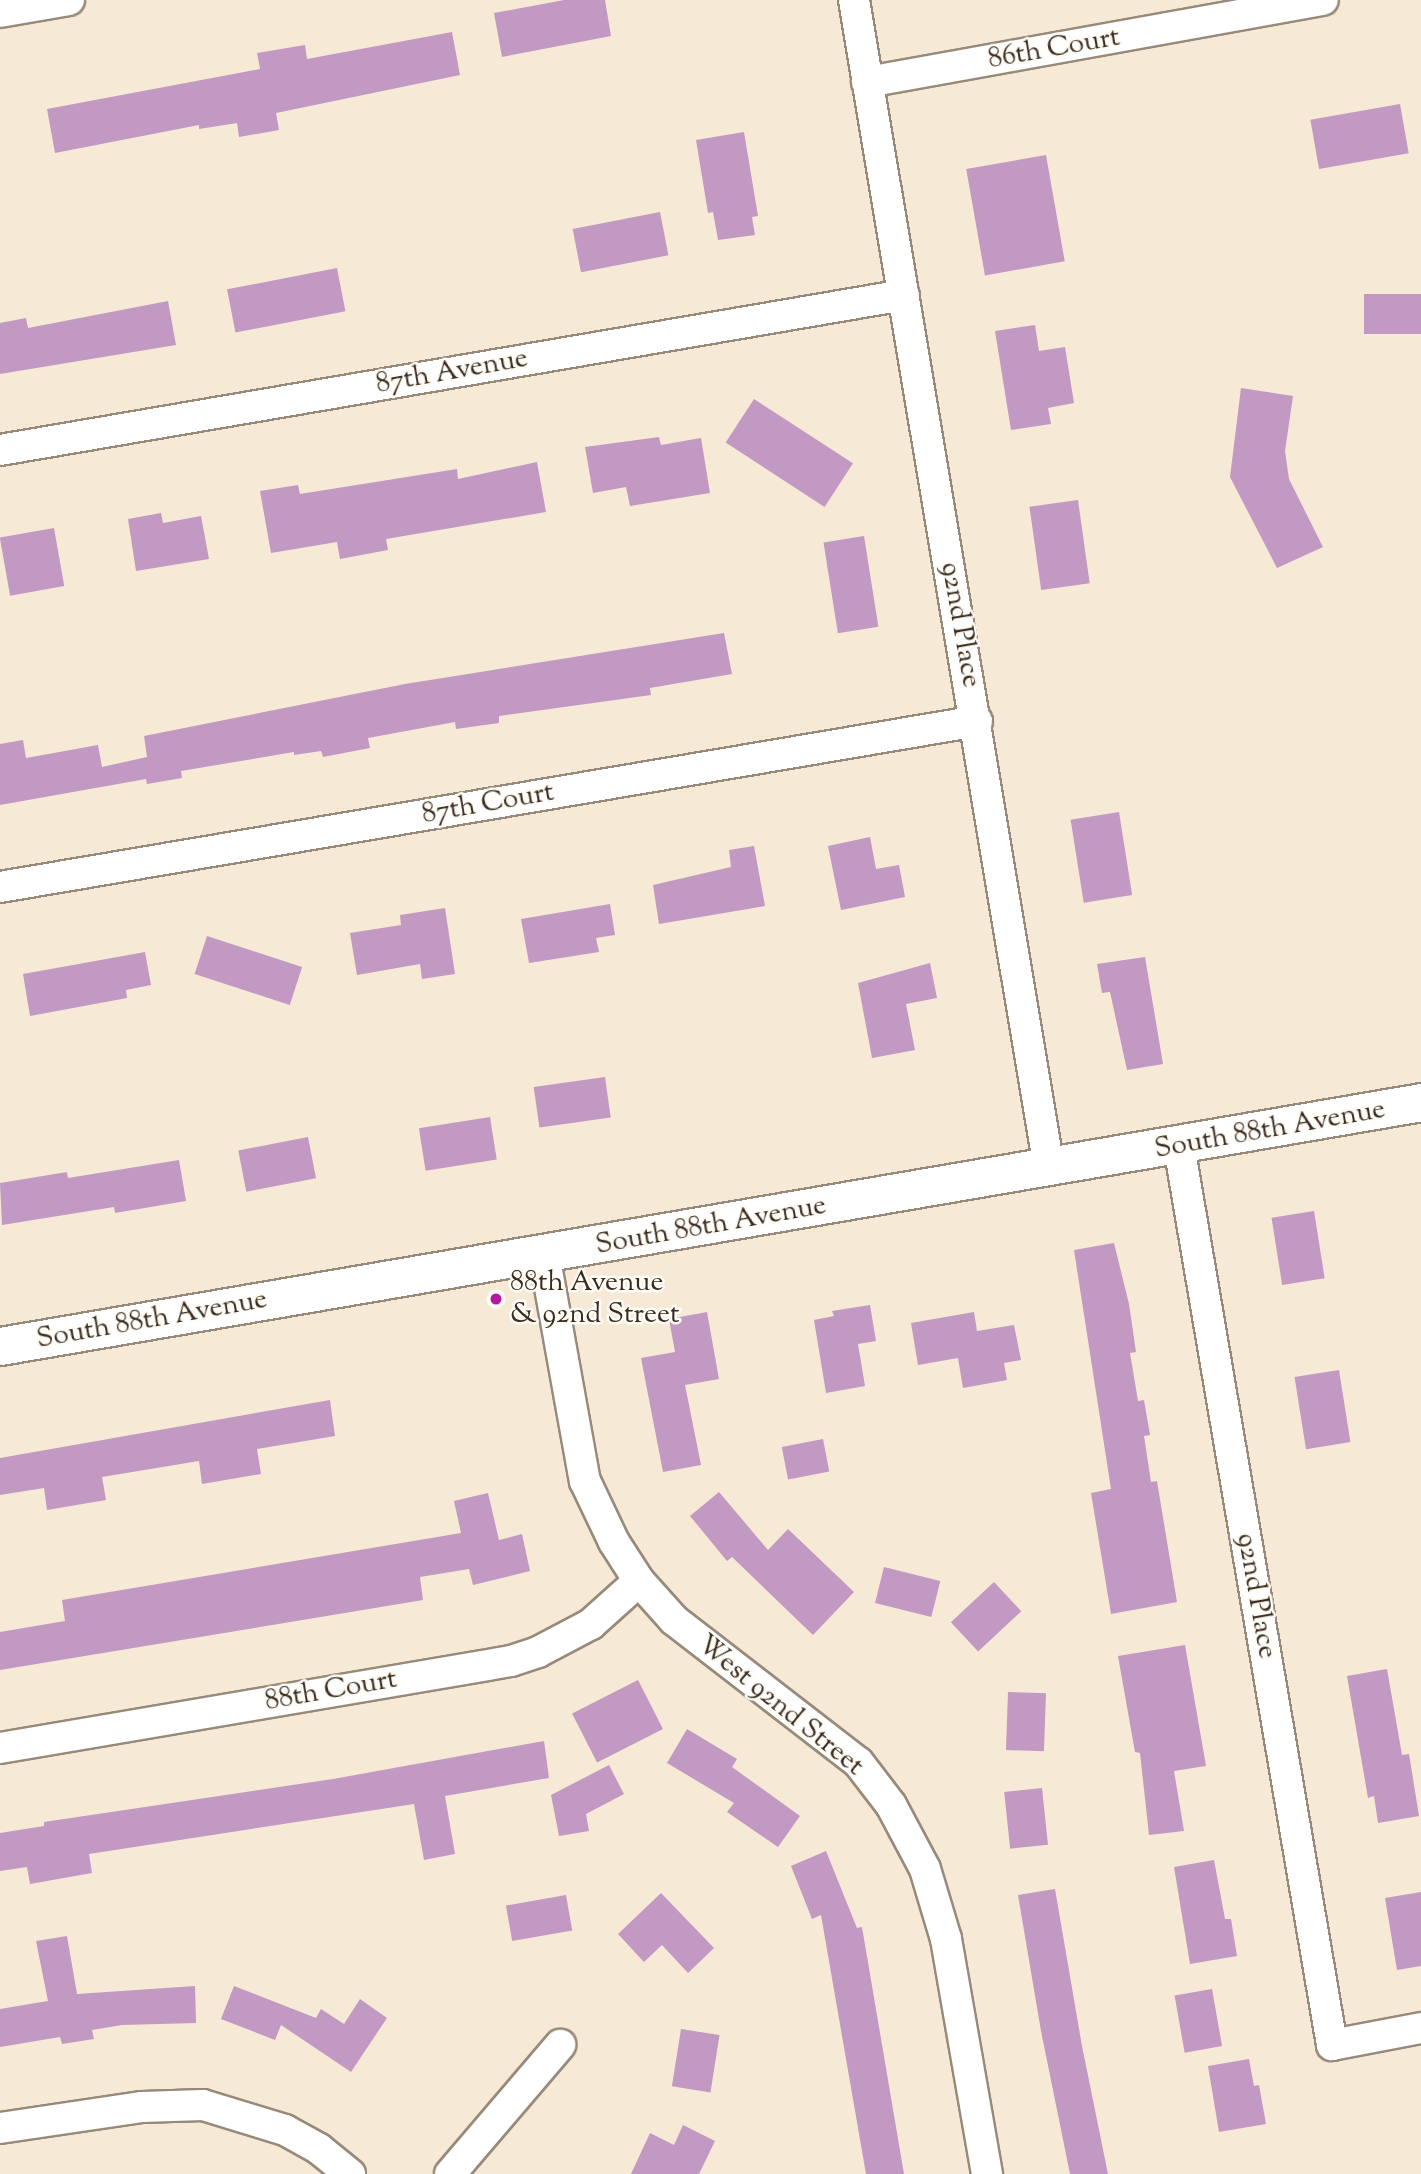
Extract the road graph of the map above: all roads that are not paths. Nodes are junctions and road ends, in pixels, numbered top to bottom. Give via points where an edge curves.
1 (69, 0) edge
2 (854, 0) edge
3 (1323, 0) edge
4 (0, 12) edge
5 (867, 82) junction
6 (904, 295) junction
7 (0, 450) edge
8 (977, 721) junction
9 (0, 887) edge
10 (1421, 1102) edge
11 (1179, 1146) junction
12 (1049, 1168) junction
13 (544, 1254) junction
14 (0, 1346) edge
15 (639, 1581) junction
16 (0, 1748) edge
17 (1421, 2028) edge
18 (560, 2045) dead end
19 (0, 2128) edge
20 (350, 2174) edge
21 (450, 2174) edge
22 (987, 2174) edge

1 - 4 street
2 - 5 street
3 - 5 street, 86th Court
5 - 6 street, 92nd Place
6 - 7 street, 87th Avenue
6 - 8 street, 92nd Place
8 - 9 street, 87th Court
8 - 12 street, 92nd Place
10 - 11 street, South 88th Avenue
11 - 12 street, South 88th Avenue
11 - 17 street, 92nd Place via 1332,2045
12 - 13 street, South 88th Avenue
13 - 14 street, South 88th Avenue
13 - 15 street, West 92nd Street via 584,1480 594,1508
15 - 16 street, 88th Court via 591,1624 510,1661
15 - 22 street, West 92nd Street via 674,1620 858,1762 891,1805 939,1904
18 - 21 street
19 - 20 street via 142,2107 203,2105 285,2130

